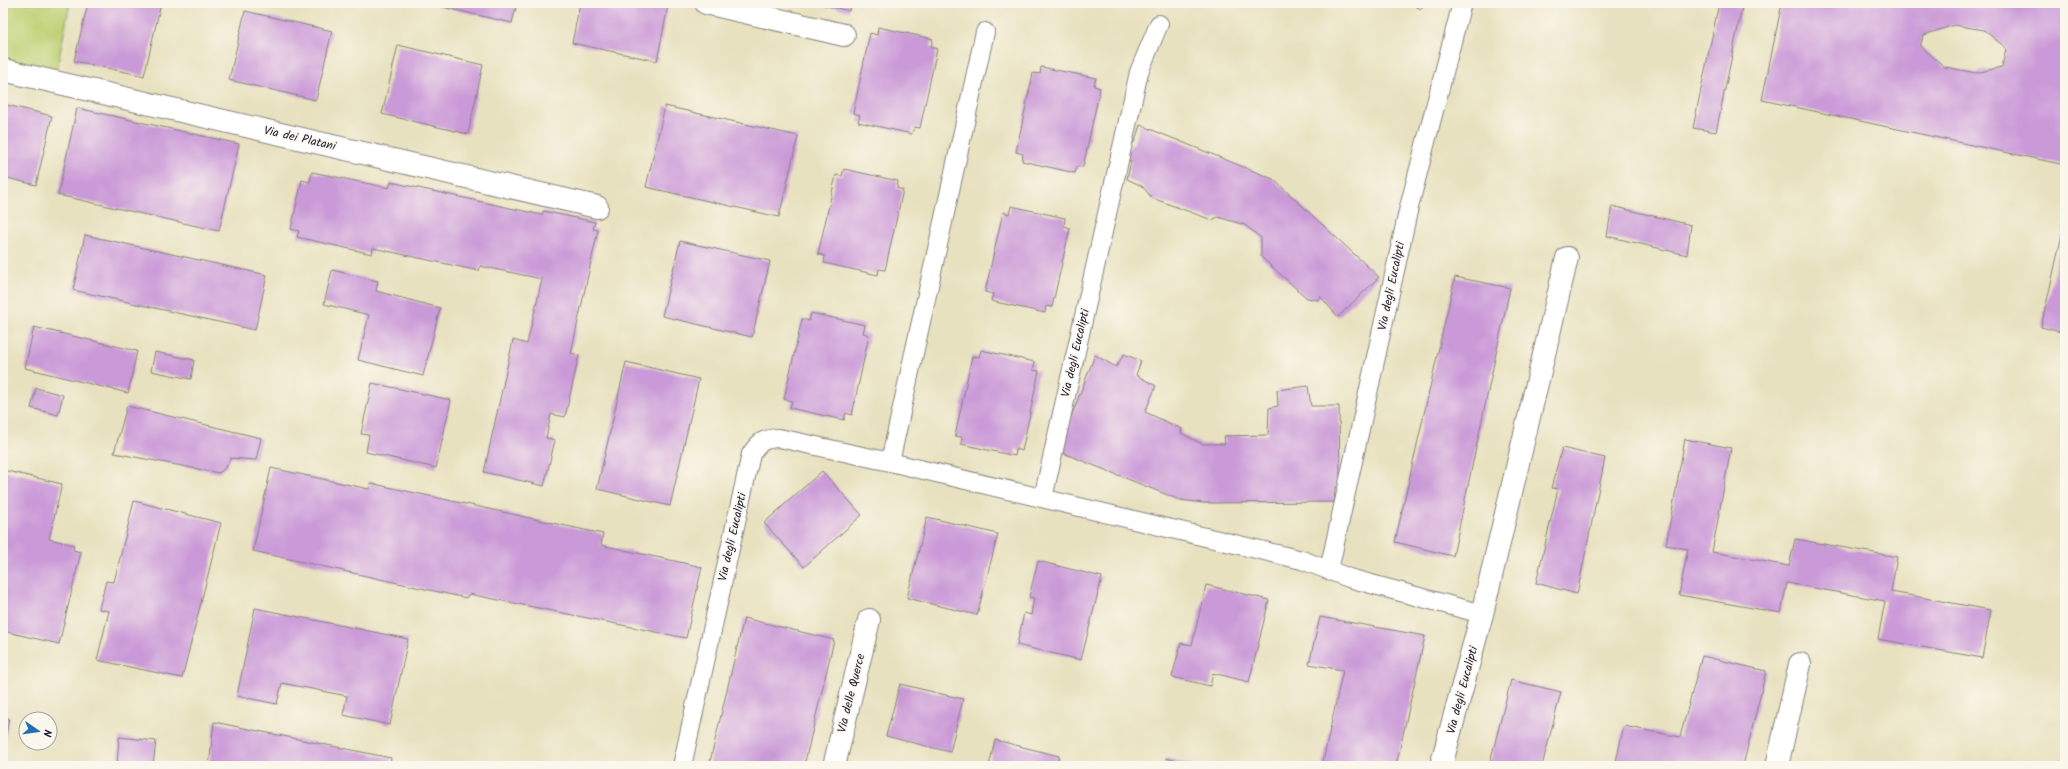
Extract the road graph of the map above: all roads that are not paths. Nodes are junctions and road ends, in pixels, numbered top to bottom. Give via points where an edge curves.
1 (706, 3) edge
2 (1462, 3) edge
3 (1159, 24) dead end
4 (985, 32) dead end
5 (844, 35) dead end
6 (3, 70) edge
7 (597, 207) dead end
8 (1567, 258) dead end
9 (890, 462) junction
10 (1042, 498) junction
11 (1329, 570) junction
12 (1482, 614) junction
13 (869, 620) dead end
14 (1800, 664) dead end
15 (682, 766) edge
16 (834, 766) edge
17 (1441, 766) edge
18 (1777, 766) edge

1 - 5 street
2 - 11 lane, Via degli Eucalipti via 1409,207
3 - 10 lane, Via degli Eucalipti via 1138,72
4 - 9 lane
6 - 7 street, Via dei Platani
8 - 12 street, Via degli Eucalipti
9 - 10 lane, Via degli Eucalipti
9 - 15 lane, Via degli Eucalipti via 779,438 765,439 757,445 751,454
10 - 11 lane, Via degli Eucalipti via 1302,560
11 - 12 lane, Via degli Eucalipti via 1349,578
12 - 17 street, Via degli Eucalipti
13 - 16 street, Via delle Querce
14 - 18 street

